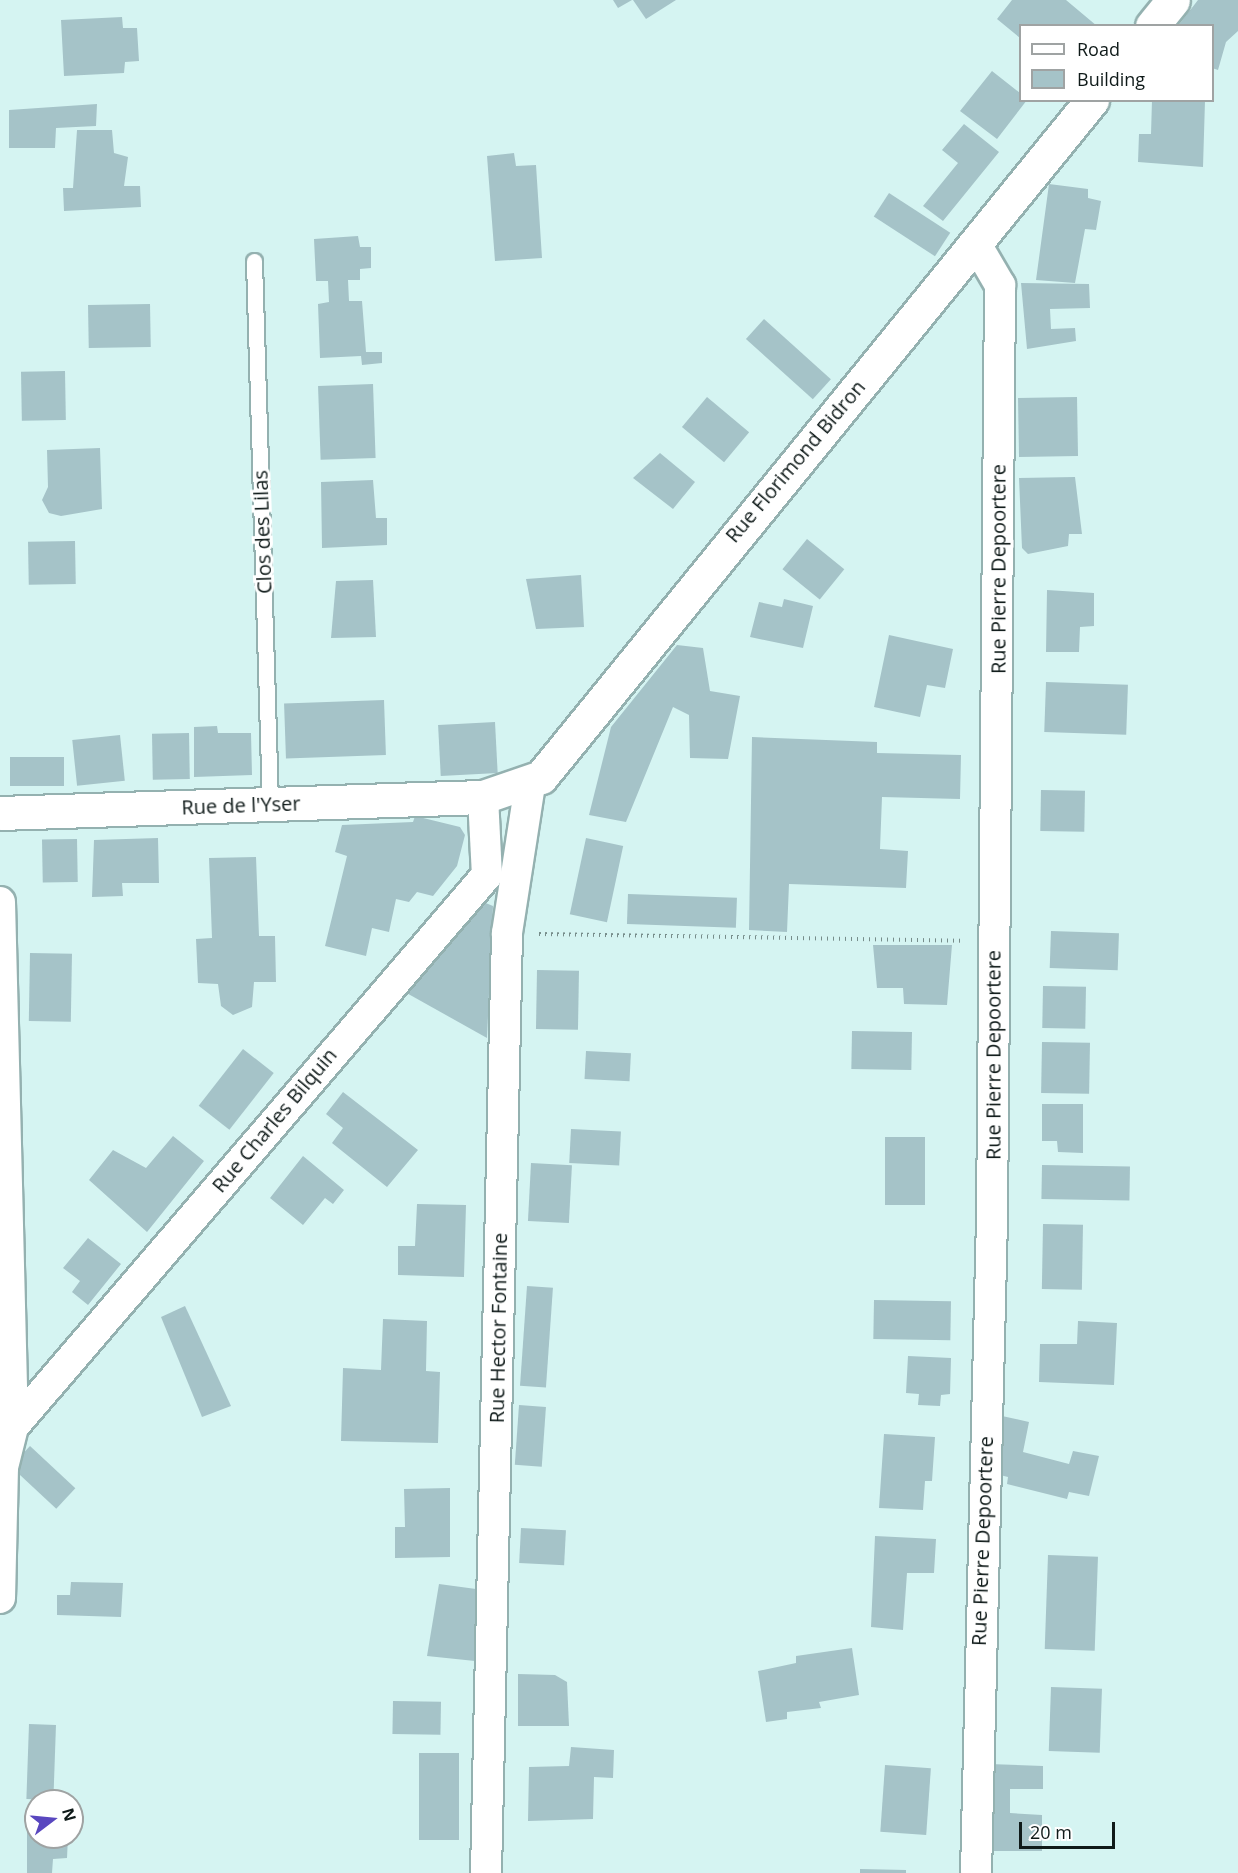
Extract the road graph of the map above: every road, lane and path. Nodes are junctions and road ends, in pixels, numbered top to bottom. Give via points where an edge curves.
1 (1173, 0) edge
2 (1154, 24) edge
3 (1090, 102) edge
4 (976, 244) junction
5 (254, 261) dead end
6 (530, 784) junction
7 (483, 797) junction
8 (270, 804) junction
9 (0, 813) edge
10 (501, 882) junction
11 (0, 902) edge
12 (507, 933) junction
13 (994, 941) junction
14 (13, 1427) junction
15 (0, 1598) edge
16 (486, 1873) edge
17 (976, 1873) edge

1 - 2 street
3 - 4 street, Rue Florimond Bidron
4 - 6 street, Rue Florimond Bidron
4 - 13 street, Rue Pierre Depoortere via 1000,285
5 - 8 lane, Clos des Lilas
6 - 7 street
6 - 10 street, Rue Hector Fontaine
7 - 8 street, Rue de l'Yser
7 - 10 street
8 - 9 street, Rue de l'Yser
10 - 12 street, Rue Hector Fontaine
10 - 14 street, Rue Charles Bilquin
11 - 14 street
12 - 13 path
12 - 16 street, Rue Hector Fontaine
13 - 17 street, Rue Pierre Depoortere
14 - 15 street via 3,1467

